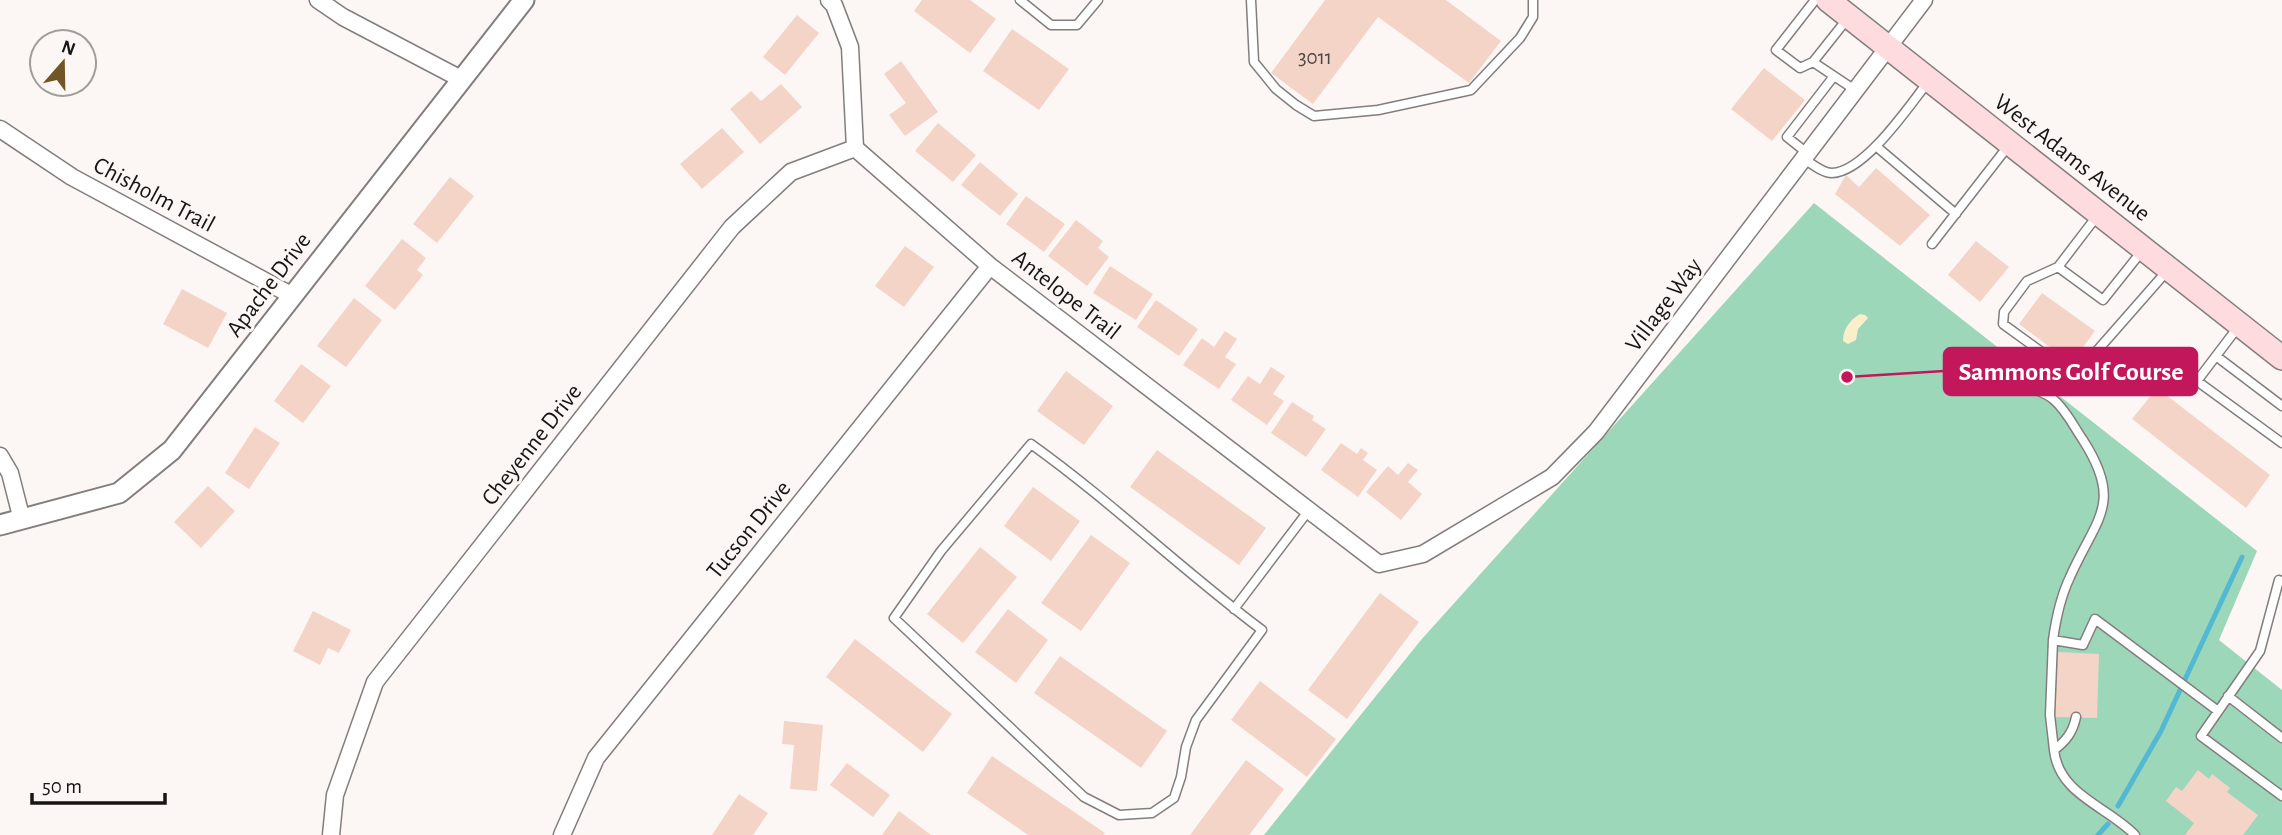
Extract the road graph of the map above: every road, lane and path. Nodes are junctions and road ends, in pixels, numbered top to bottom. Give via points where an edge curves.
1 (318, 0) edge
2 (524, 0) edge
3 (829, 0) edge
4 (1020, 0) edge
5 (1098, 0) edge
6 (1251, 0) edge
7 (1533, 0) edge
8 (1815, 0) edge
9 (1828, 0) edge
10 (1924, 0) edge
11 (1849, 16) junction
12 (1888, 46) junction
13 (1813, 62) junction
14 (1834, 76) junction
15 (461, 79) junction
16 (1930, 79) junction
17 (1855, 90) junction
18 (0, 129) edge
19 (2011, 143) junction
20 (1877, 147) junction
21 (855, 148) junction
22 (1805, 156) junction
23 (2100, 213) junction
24 (1956, 214) junction
25 (1932, 244) dead end
26 (2144, 249) junction
27 (990, 266) junction
28 (2058, 267) junction
29 (2169, 268) junction
30 (291, 295) junction
31 (2240, 325) junction
32 (2216, 356) junction
33 (2282, 358) edge
34 (2000, 365) dead end
35 (2282, 406) edge
36 (2282, 443) edge
37 (0, 456) edge
38 (1309, 510) junction
39 (22, 520) junction
40 (0, 525) edge
41 (1379, 564) joint
42 (2281, 576) edge
43 (1234, 609) junction
44 (2053, 639) junction
45 (2228, 695) junction
46 (2218, 711) junction
47 (2076, 717) dead end
48 (2282, 738) edge
49 (2054, 750) junction
50 (2282, 796) edge
51 (331, 835) edge
52 (562, 835) edge
53 (2135, 835) edge

1 - 15 street
2 - 15 street, Apache Drive
3 - 21 street via 850,47
4 - 5 lane via 1051,25 1077,25
6 - 7 lane via 1254,62 1276,89 1314,116 1378,110 1471,90 1520,38 1533,17
8 - 13 lane via 1776,50 1800,68
9 - 11 main road, West Adams Avenue
10 - 12 street, Village Way
11 - 12 main road, West Adams Avenue
11 - 13 lane
12 - 16 main road, West Adams Avenue
12 - 17 street, Village Way
13 - 14 lane
14 - 17 lane
14 - 22 lane via 1787,137
15 - 30 street, Apache Drive
16 - 19 main road, West Adams Avenue
16 - 20 lane
17 - 22 street, Village Way
18 - 30 street, Chisholm Trail via 72,177
19 - 23 main road, West Adams Avenue
19 - 24 lane
20 - 22 lane via 1834,173
20 - 24 lane
21 - 27 street, Antelope Trail
21 - 51 street, Cheyenne Drive via 792,172 732,227 375,682 335,794
22 - 41 street, Village Way via 1596,432 1552,477 1423,554
23 - 26 main road, West Adams Avenue
23 - 28 lane
24 - 25 lane
26 - 28 lane via 2103,300
26 - 29 main road, West Adams Avenue
27 - 38 street, Antelope Trail
27 - 52 street, Tucson Drive via 596,758
28 - 29 lane via 2027,281 2004,312 2003,324 2065,369 2081,369
29 - 31 main road, West Adams Avenue
30 - 39 street, Apache Drive via 172,450 119,493
31 - 32 lane
31 - 33 main road, West Adams Avenue
32 - 35 lane
32 - 36 lane via 2197,381
34 - 44 lane via 2022,383 2054,399 2098,466 2104,488 2099,522 2070,576
37 - 39 street via 10,473
38 - 41 street, Antelope Trail
38 - 43 lane
39 - 40 street, Apache Drive
42 - 45 lane via 2260,651
43 - 43 lane via 1262,630 1196,720 1174,798 1152,813 1119,815 1084,797 894,618 941,551 1031,444 1084,482
44 - 46 lane via 2083,645 2095,619
44 - 49 lane via 2050,715
45 - 46 lane
45 - 48 lane
46 - 50 lane via 2201,736
47 - 49 lane via 2064,743
49 - 53 lane via 2065,780

